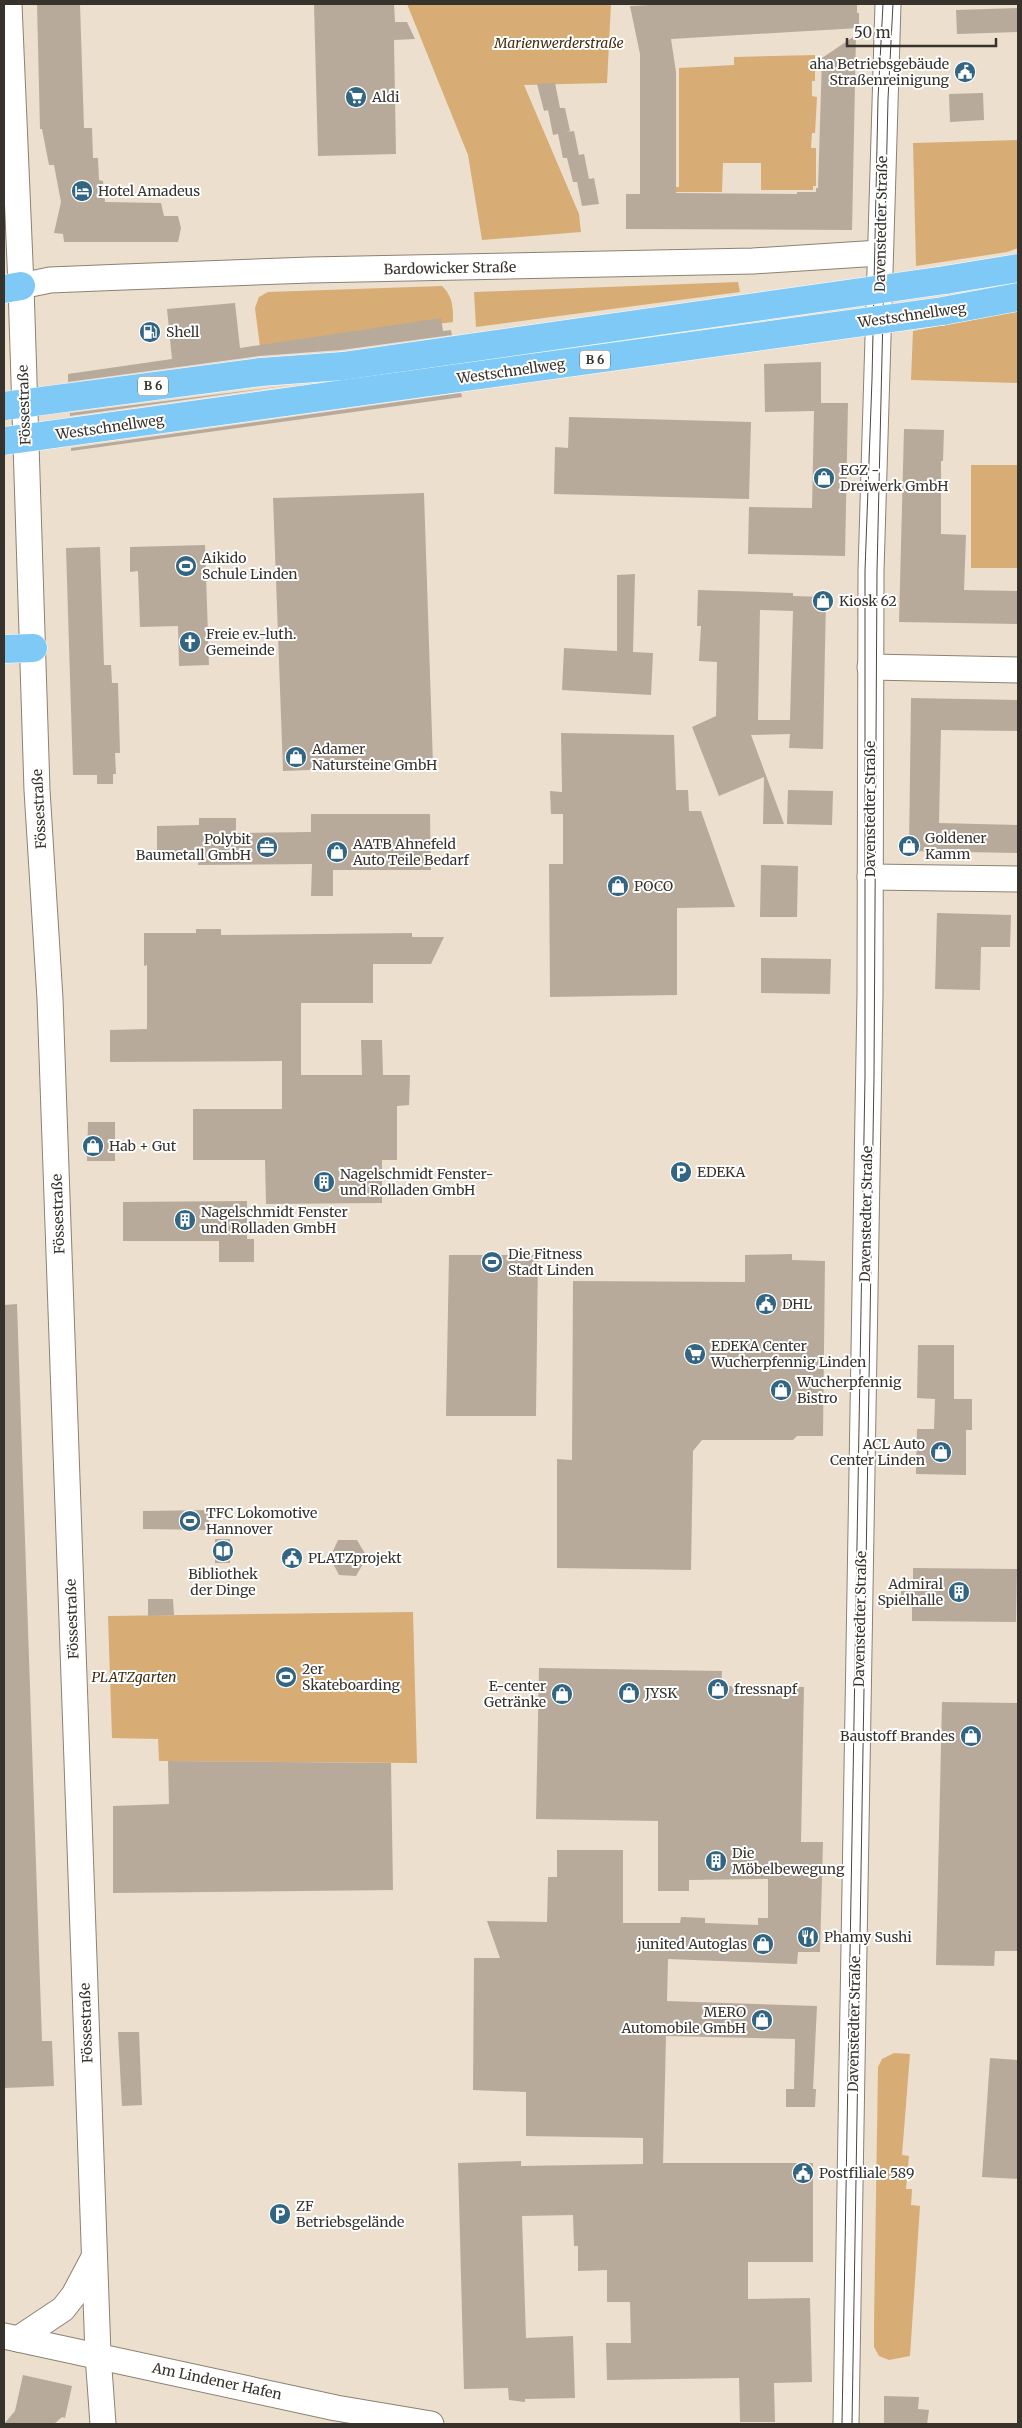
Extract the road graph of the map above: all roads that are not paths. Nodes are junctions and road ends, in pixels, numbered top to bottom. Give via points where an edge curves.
1 (9, 4) edge
2 (888, 4) edge
3 (880, 253) junction
4 (1018, 268) edge
5 (13, 288) edge
6 (1018, 298) edge
7 (4, 406) edge
8 (4, 441) edge
9 (33, 648) junction
10 (4, 649) edge
11 (870, 667) junction
12 (1018, 670) edge
13 (870, 877) junction
14 (1018, 879) edge
15 (94, 2257) junction
16 (11, 2338) edge
17 (98, 2355) junction
18 (103, 2424) edge
19 (431, 2424) edge
20 (846, 2424) edge

1 - 5 street, Fössestraße
2 - 3 street, Davenstedter Straße
3 - 5 street, Bardowicker Straße via 753,261 124,277 50,280
3 - 11 street, Davenstedter Straße
4 - 7 highway, Westschnellweg / B 6, bridge via 343,366 261,372
5 - 9 street, Fössestraße
6 - 8 highway, Westschnellweg / B 6, bridge
9 - 10 highway
9 - 15 street, Fössestraße via 37,790 50,999
11 - 12 street
11 - 13 street, Davenstedter Straße
13 - 14 street
13 - 20 street, Davenstedter Straße
15 - 16 street via 63,2309
15 - 17 street, Fössestraße
16 - 17 street, Am Lindener Hafen
17 - 18 street, Fössestraße
17 - 19 street, Am Lindener Hafen via 336,2408

